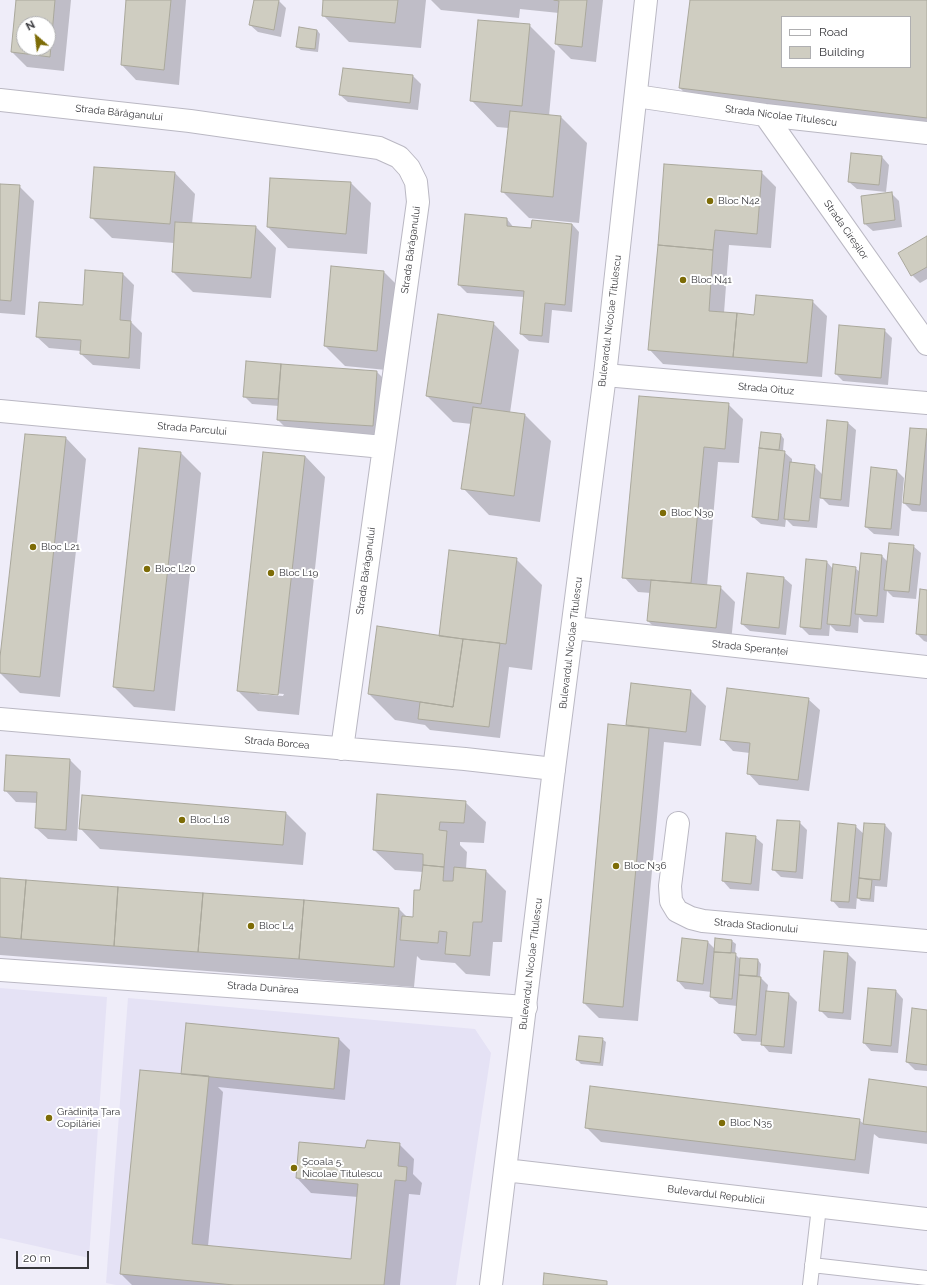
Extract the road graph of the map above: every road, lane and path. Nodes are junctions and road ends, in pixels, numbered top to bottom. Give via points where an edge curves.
1 (646, 0) edge
2 (636, 96) junction
3 (0, 100) edge
4 (765, 115) junction
5 (927, 132) edge
6 (927, 344) edge
7 (604, 375) junction
8 (927, 402) edge
9 (0, 411) edge
10 (383, 447) junction
11 (573, 628) junction
12 (927, 667) edge
13 (0, 719) edge
14 (342, 749) junction
15 (554, 769) junction
16 (678, 822) dead end
17 (927, 941) edge
18 (0, 970) edge
19 (526, 1007) junction
20 (505, 1170) junction
21 (819, 1207) junction
22 (927, 1219) edge
23 (812, 1265) junction
24 (927, 1278) edge
25 (491, 1285) edge
26 (810, 1285) edge

1 - 2 street, Bulevardul Nicolae Titulescu
2 - 4 street, Strada Nicolae Titulescu
2 - 7 street, Bulevardul Nicolae Titulescu
3 - 10 street, Strada Bărăganului via 198,122 379,148 399,157 409,168 416,182 418,202
4 - 5 street, Strada Nicolae Titulescu
4 - 6 street, Strada Cireșilor
7 - 8 street, Strada Oituz
7 - 11 street, Bulevardul Nicolae Titulescu
9 - 10 street, Strada Parcului
10 - 14 street, Strada Bărăganului
11 - 12 street, Strada Speranței
11 - 15 street, Bulevardul Nicolae Titulescu
13 - 14 street, Strada Borcea
14 - 15 street, Strada Borcea
15 - 19 street, Bulevardul Nicolae Titulescu
16 - 17 street, Strada Stadionului via 670,886 671,901 677,911 691,918
18 - 19 street, Strada Dunărea
19 - 20 street, Bulevardul Nicolae Titulescu
20 - 21 street, Bulevardul Republicii
20 - 25 street, Bulevardul Nicolae Titulescu
21 - 22 street, Bulevardul Republicii
21 - 23 lane
23 - 24 lane
23 - 26 lane

